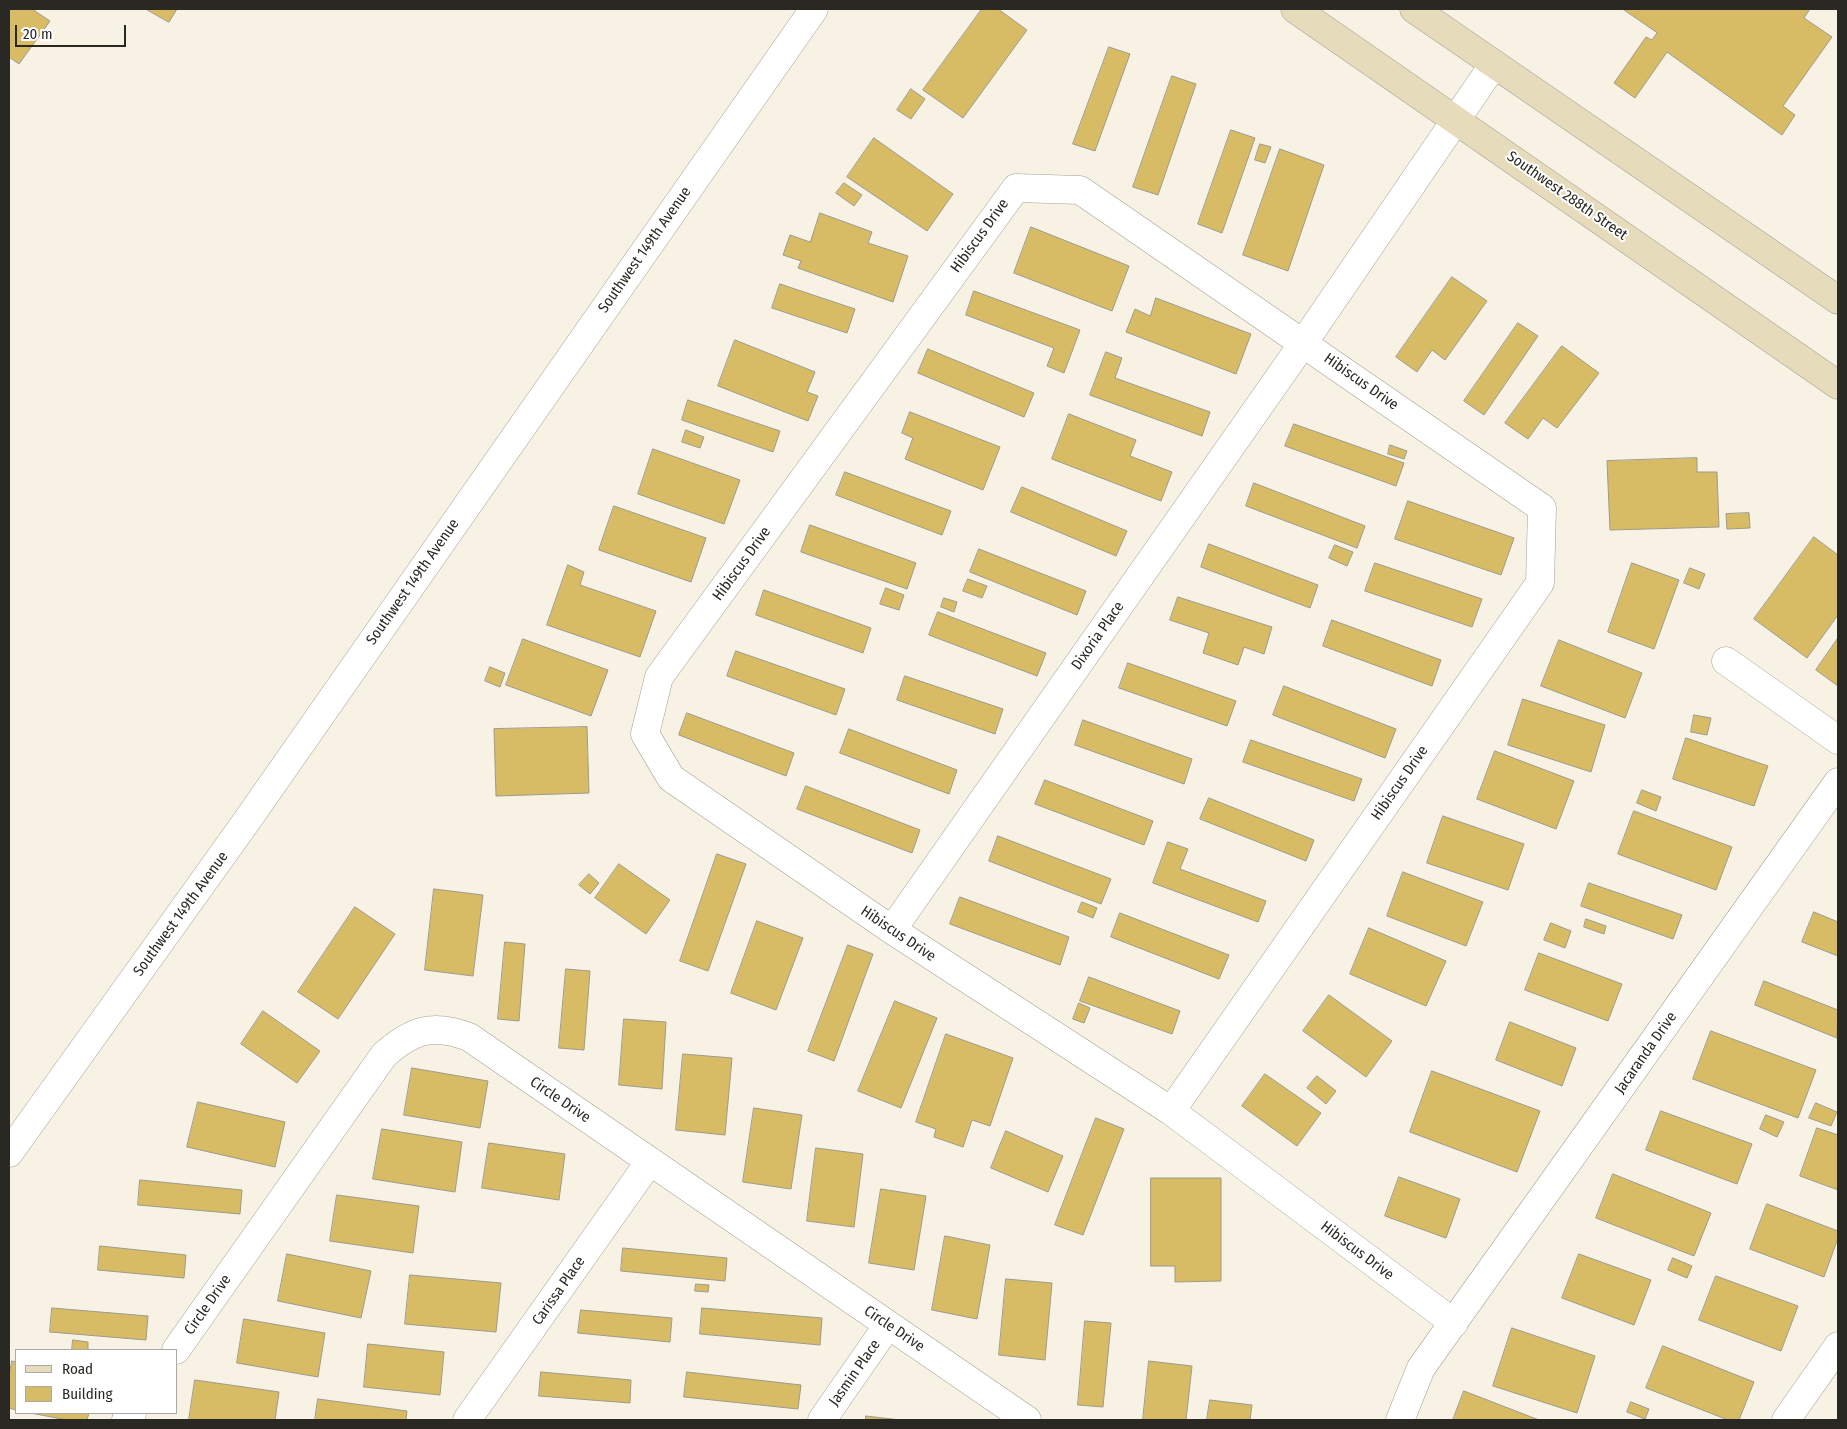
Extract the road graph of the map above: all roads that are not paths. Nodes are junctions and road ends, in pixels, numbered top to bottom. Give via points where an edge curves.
1 (814, 9) edge
2 (1295, 9) edge
3 (1414, 9) edge
4 (1494, 64) junction
5 (1456, 120) junction
6 (1838, 300) edge
7 (1304, 342) junction
8 (1838, 385) edge
9 (1726, 661) dead end
10 (1838, 740) edge
11 (1838, 782) edge
12 (892, 930) junction
13 (1171, 1111) junction
14 (9, 1153) edge
15 (650, 1161) junction
16 (1454, 1323) junction
17 (888, 1326) junction
18 (1838, 1346) edge
19 (177, 1349) edge
20 (468, 1420) edge
21 (822, 1420) edge
22 (1027, 1420) edge
23 (1400, 1420) edge
24 (1786, 1420) edge

1 - 14 street, Southwest 149th Avenue via 246,822
2 - 5 main road, Southwest 288th Street
3 - 4 main road
4 - 5 street, Dixoria Place
4 - 6 main road
5 - 7 street, Dixoria Place
5 - 8 main road, Southwest 288th Street
7 - 12 street, Dixoria Place
7 - 12 street, Hibiscus Drive via 1080,190 1016,188 659,677 645,734 670,778
7 - 13 street, Hibiscus Drive via 1542,508 1540,583
9 - 10 street
11 - 16 street, Jacaranda Drive
12 - 13 street, Hibiscus Drive
13 - 16 street, Hibiscus Drive
15 - 17 street, Circle Drive
15 - 19 street, Circle Drive via 469,1037 452,1030 427,1030 403,1038 384,1055
15 - 20 street, Carissa Place
16 - 23 street via 1421,1368
17 - 21 street, Jasmin Place
17 - 22 street, Circle Drive
18 - 24 street

